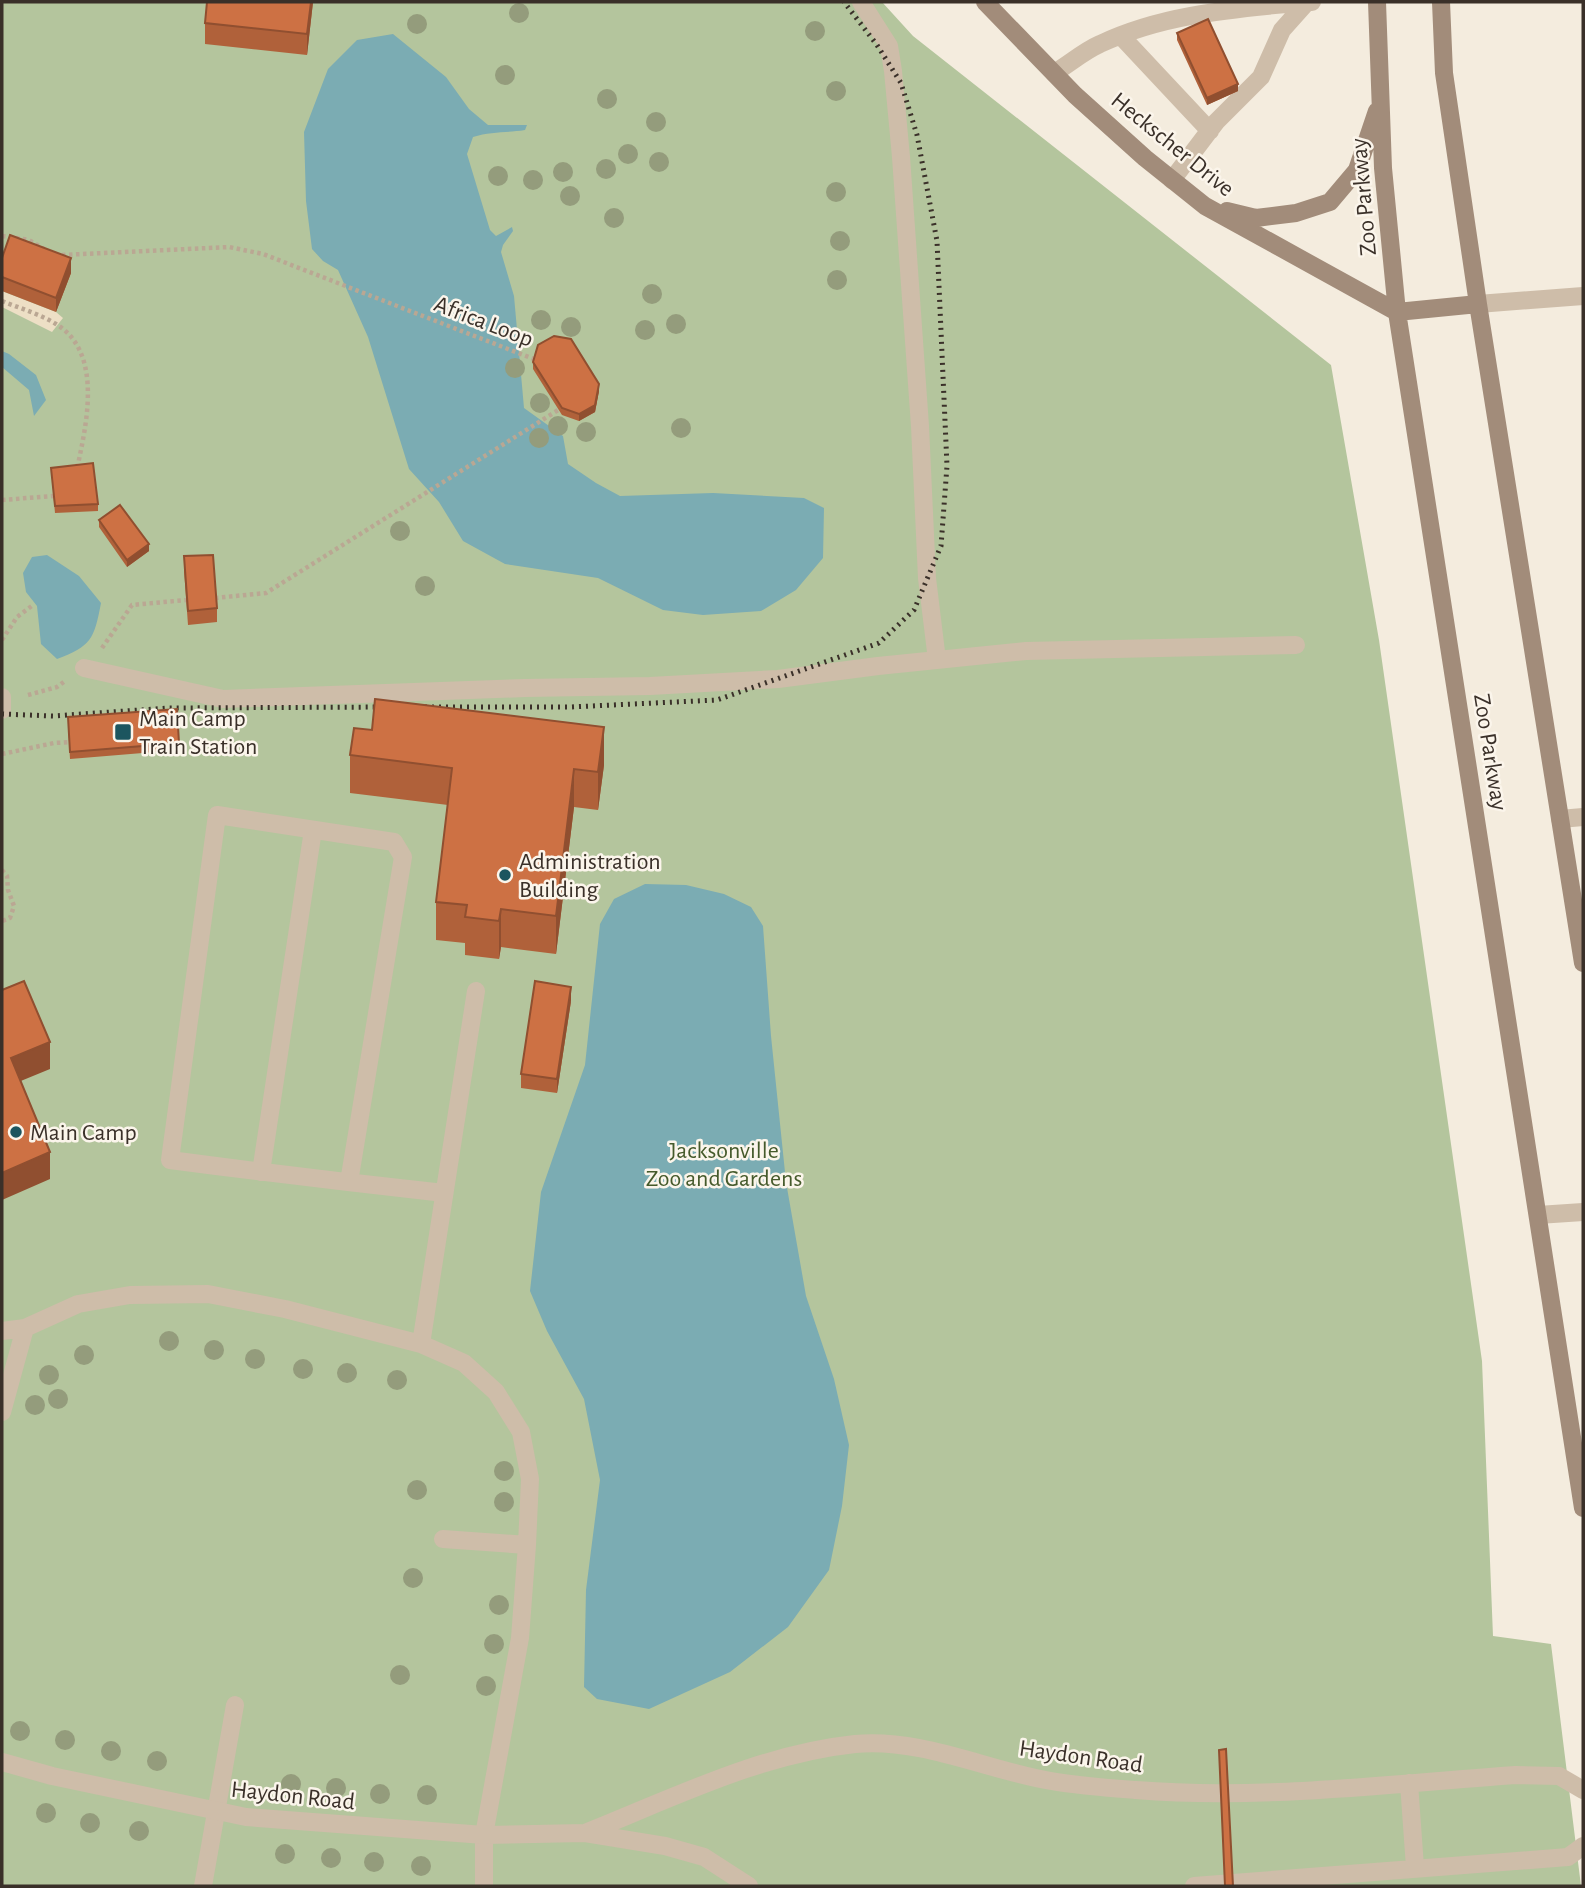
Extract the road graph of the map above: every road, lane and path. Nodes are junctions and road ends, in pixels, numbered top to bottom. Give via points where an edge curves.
1 (861, 2) edge
2 (985, 2) edge
3 (1307, 2) edge
4 (1314, 2) edge
5 (1377, 2) edge
6 (1441, 2) edge
7 (1121, 36) junction
8 (1054, 73) junction
9 (1380, 101) junction
10 (1210, 131) junction
11 (1172, 180) junction
12 (1205, 206) junction
13 (2, 236) edge
14 (46, 250) edge
15 (56, 253) edge
16 (1583, 296) edge
17 (2, 301) edge
18 (1478, 304) junction
19 (1397, 312) junction
20 (546, 364) edge
21 (565, 406) edge
22 (76, 472) edge
23 (53, 496) edge
24 (2, 500) edge
25 (215, 598) edge
26 (186, 600) edge
27 (33, 605) dead end
28 (2, 640) edge
29 (1296, 645) dead end
30 (937, 660) junction
31 (88, 666) junction
32 (2, 702) edge
33 (80, 741) edge
34 (2, 754) edge
35 (1583, 817) edge
36 (1560, 819) junction
37 (313, 830) junction
38 (2, 870) edge
39 (2, 921) edge
40 (1583, 963) edge
41 (476, 991) dead end
42 (261, 1171) junction
43 (349, 1182) junction
44 (444, 1193) junction
45 (1583, 1212) edge
46 (1538, 1214) junction
47 (25, 1328) junction
48 (2, 1331) edge
49 (421, 1344) junction
50 (2, 1412) edge
51 (1583, 1508) edge
52 (443, 1539) dead end
53 (527, 1545) junction
54 (235, 1705) dead end
55 (2, 1762) edge
56 (1409, 1783) junction
57 (1583, 1790) edge
58 (216, 1811) junction
59 (585, 1833) junction
60 (484, 1835) junction
61 (1583, 1846) edge
62 (1415, 1867) junction
63 (203, 1886) edge
64 (484, 1886) edge
65 (749, 1886) edge
66 (1194, 1886) edge

1 - 30 street via 889,46 893,71
2 - 8 main road, Heckscher Drive
3 - 4 street
3 - 7 street via 1208,11
3 - 10 street via 1282,30 1261,77
5 - 9 main road, Zoo Parkway
6 - 18 main road via 1444,73
7 - 8 street via 1099,44
7 - 10 street
8 - 11 main road, Heckscher Drive
9 - 12 main road via 1357,170 1330,202 1296,213 1256,218
9 - 19 main road, Zoo Parkway
10 - 11 street
11 - 12 main road, Heckscher Drive
12 - 19 main road, Heckscher Drive
13 - 14 path via 29,240
15 - 20 path, Africa Loop via 66,257 229,247 263,254
16 - 18 street
17 - 22 path via 58,325 75,343 88,373 88,417
18 - 19 main road
18 - 36 main road
19 - 46 main road, Zoo Parkway
21 - 25 path via 266,593
23 - 24 path
26 - 31 path via 132,604
27 - 28 path
29 - 30 street via 1026,651
30 - 31 street via 778,679 650,687 223,699
31 - 32 path via 57,687
33 - 34 path
35 - 36 street
36 - 40 main road
37 - 42 street
37 - 42 street via 217,815 170,1160
37 - 43 street via 394,842 403,857
38 - 39 path via 14,906 10,918
41 - 44 street
42 - 43 street
43 - 44 street
44 - 49 street
45 - 46 street
46 - 51 main road, Zoo Parkway
47 - 48 street
47 - 49 street via 78,1304 130,1295 208,1294
47 - 50 street
49 - 53 street via 464,1363 496,1392 521,1432 530,1479
52 - 53 street
53 - 60 street via 520,1638
54 - 58 street
55 - 58 street, Haydon Road
56 - 57 street, Haydon Road via 1559,1776
56 - 59 street, Haydon Road via 1231,1794 1137,1790 1051,1781 914,1746 858,1744 799,1753 733,1773
56 - 62 street
58 - 60 street, Haydon Road
58 - 63 street
59 - 60 street, Haydon Road
59 - 65 street, Haydon Road via 704,1857
60 - 64 street
61 - 62 street via 1568,1857
62 - 66 street

